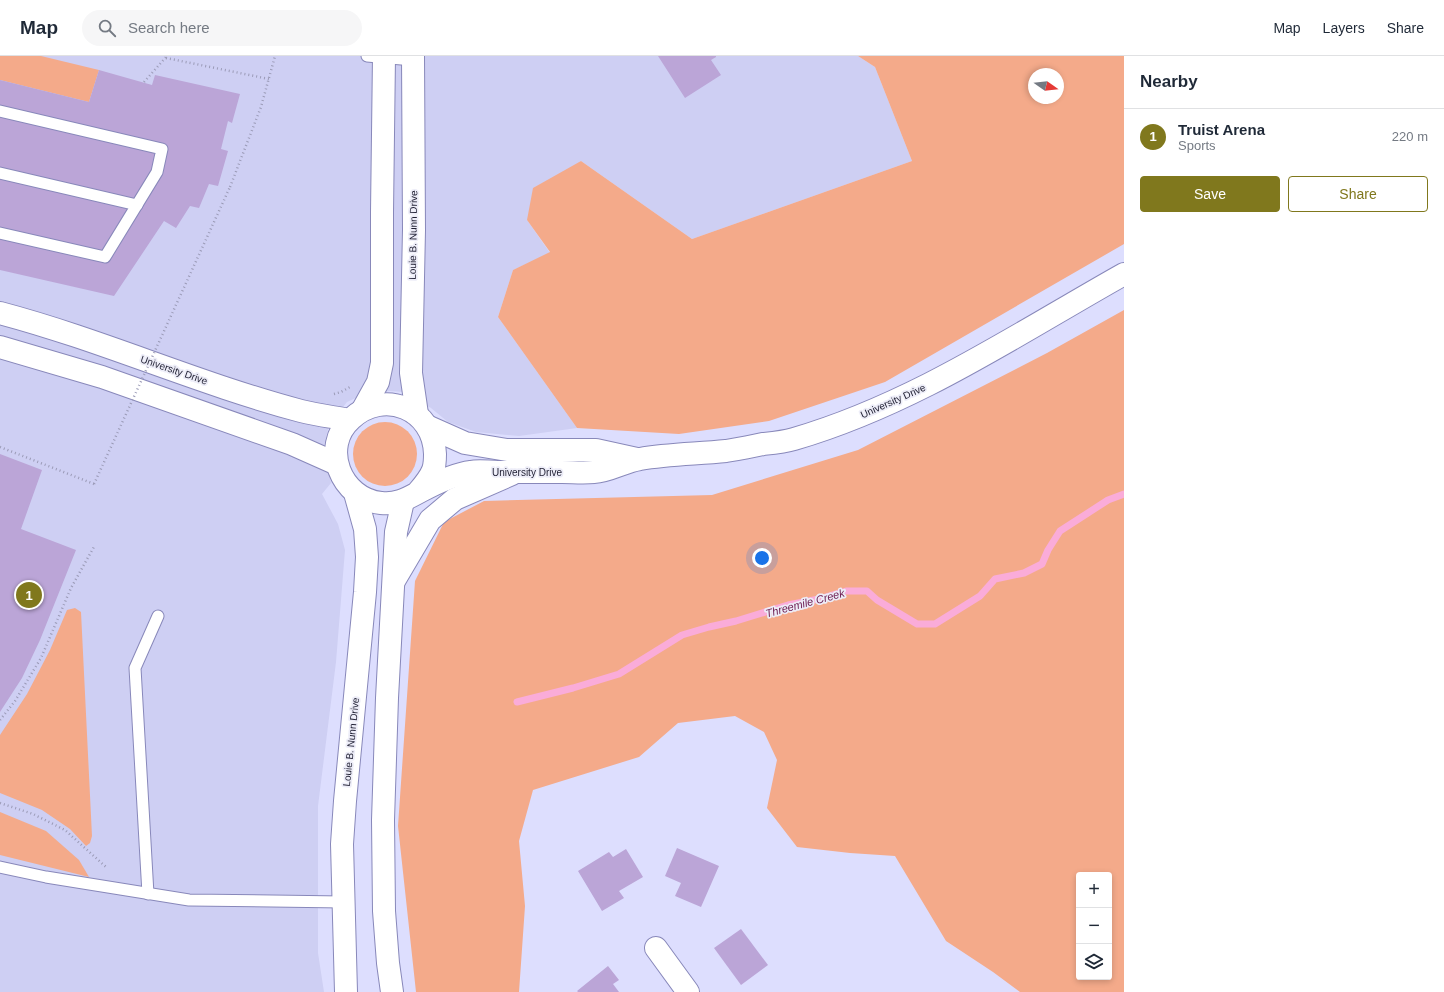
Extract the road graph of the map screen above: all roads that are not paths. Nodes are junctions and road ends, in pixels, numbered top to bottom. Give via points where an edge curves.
1 (379, 57) edge
2 (413, 58) edge
3 (0, 111) edge
4 (0, 173) edge
5 (137, 205) junction
6 (0, 233) edge
7 (1124, 274) edge
8 (0, 313) edge
9 (0, 347) edge
10 (356, 415) junction
11 (423, 421) junction
12 (638, 459) junction
13 (337, 464) junction
14 (517, 472) junction
15 (356, 493) junction
16 (411, 496) junction
17 (394, 582) junction
18 (158, 616) dead end
19 (0, 867) edge
20 (148, 894) junction
21 (343, 902) junction
22 (656, 948) dead end
23 (346, 992) edge
24 (392, 992) edge
25 (688, 992) edge

1 - 2 lane
1 - 10 main road via 382,363 378,382
2 - 11 main road, Louie B. Nunn Drive via 414,230 411,374
3 - 5 lane via 162,149 157,172
4 - 5 lane
5 - 6 lane via 105,257
7 - 12 main road, University Drive via 1002,346 925,387 860,416 792,439 730,450
8 - 10 main road, University Drive via 302,411
9 - 13 main road via 102,377 292,444
10 - 11 main road, University Drive via 380,404 391,404 401,406
10 - 13 main road, University Drive via 340,435 336,447
11 - 12 main road, University Drive via 465,443 507,450 596,450
11 - 16 main road via 435,443 435,461 429,478
12 - 14 main road, University Drive via 596,472
13 - 15 main road, University Drive via 344,480
14 - 16 main road, University Drive via 472,472 448,478
14 - 17 main road via 455,499 430,520
15 - 16 main road, University Drive via 369,501 386,504
15 - 21 main road, Louie B. Nunn Drive via 365,529 367,557 342,844
16 - 17 main road via 396,532
17 - 24 main road via 383,820 384,911
18 - 20 lane via 135,668
19 - 20 lane
20 - 21 lane via 190,900
21 - 23 main road, Louie B. Nunn Drive
22 - 25 main road

